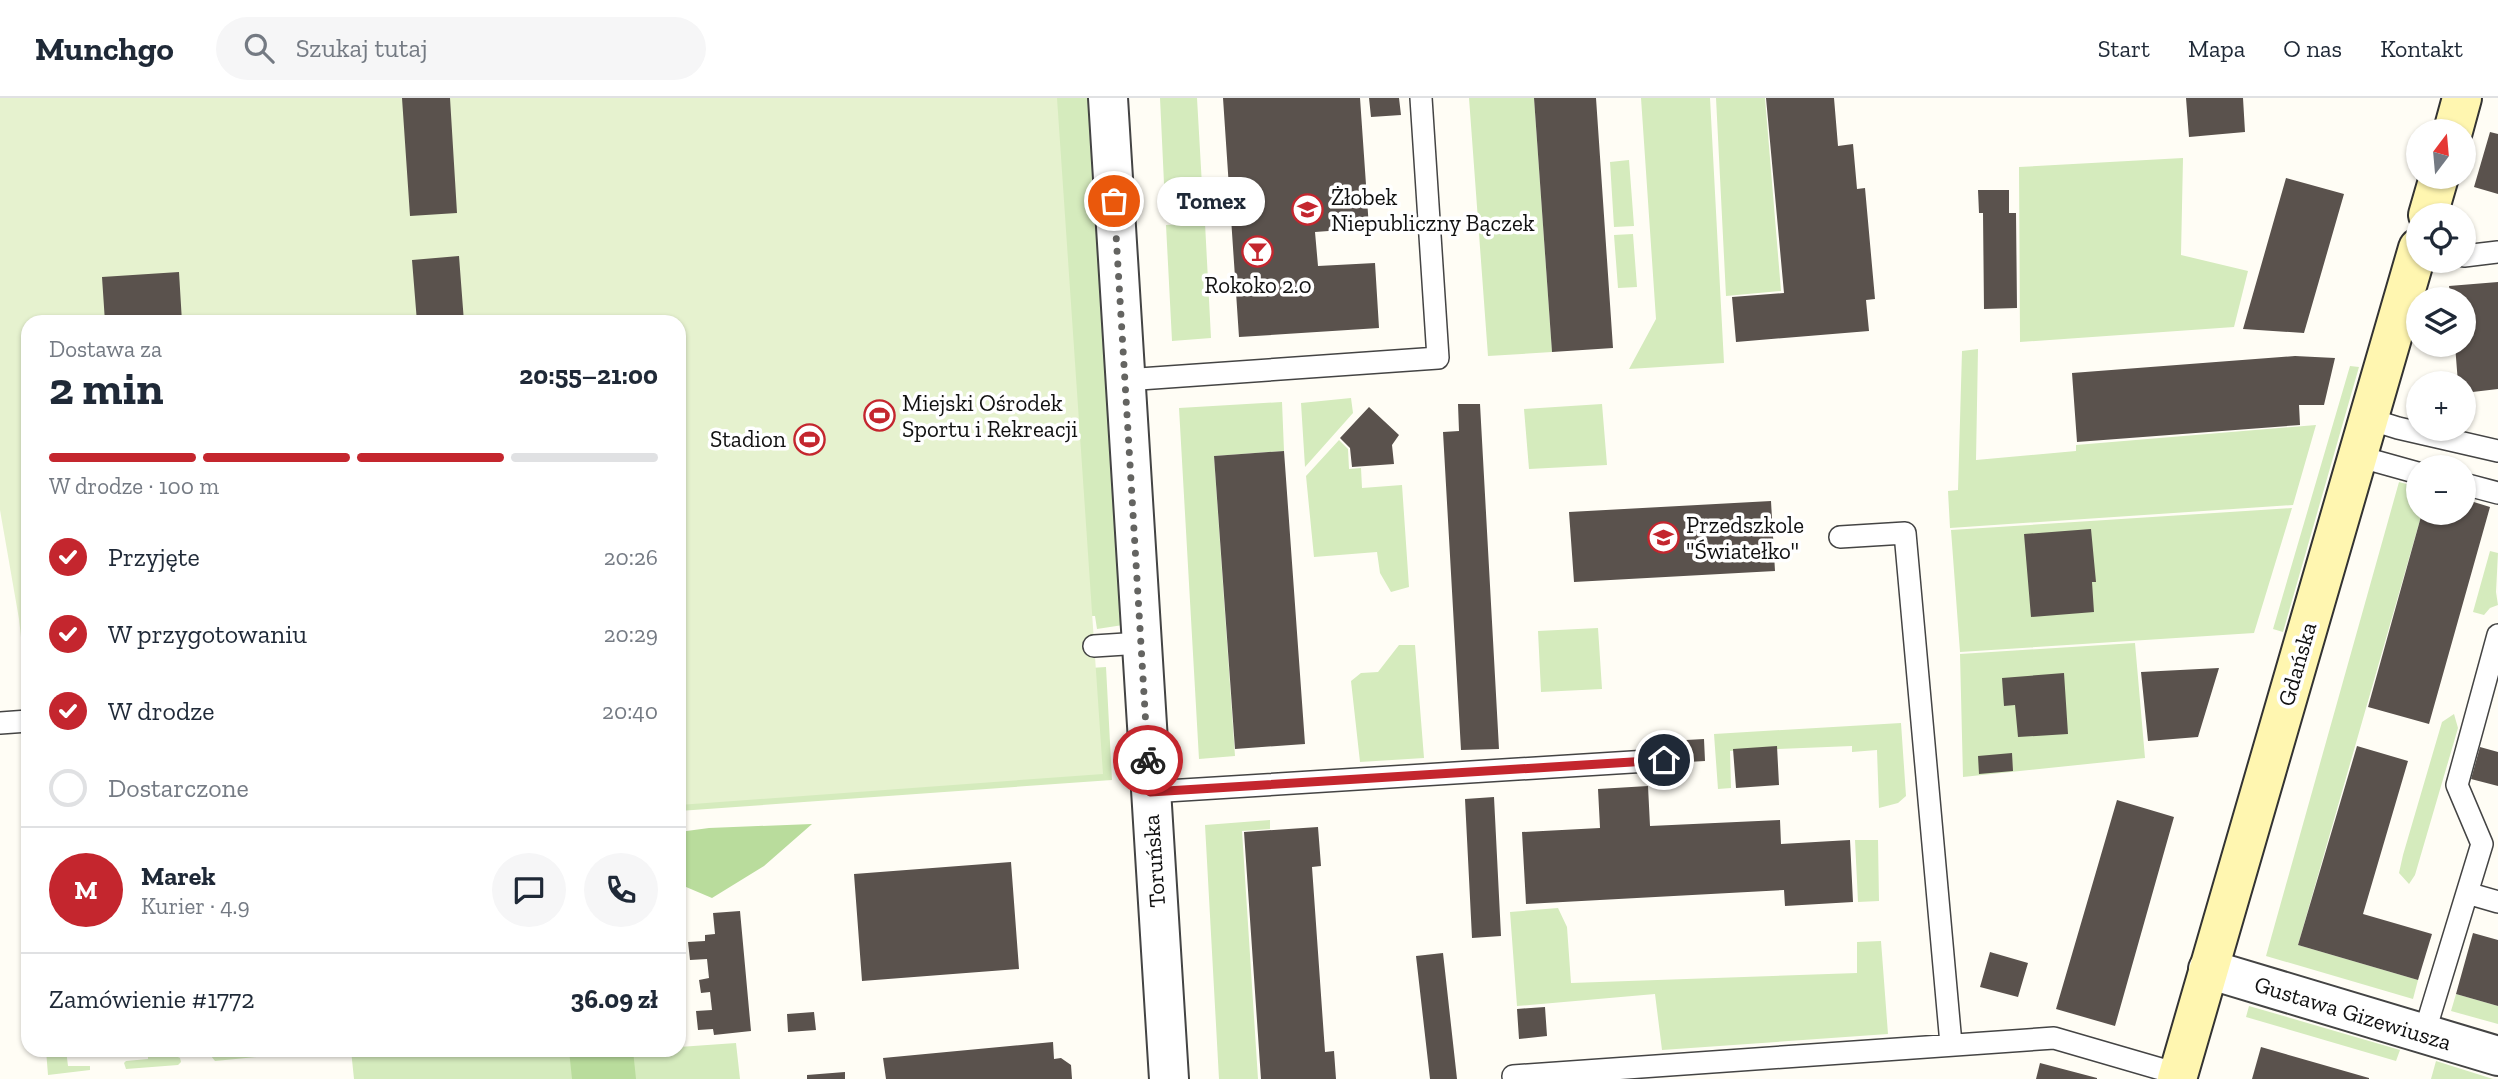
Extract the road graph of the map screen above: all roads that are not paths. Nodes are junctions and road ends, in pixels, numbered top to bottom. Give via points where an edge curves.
1 (1108, 98) edge
2 (1420, 98) edge
3 (2462, 98) edge
4 (2456, 119) edge
5 (2498, 252) edge
6 (2476, 255) edge
7 (2411, 273) edge
8 (1125, 380) junction
9 (2369, 419) junction
10 (2498, 451) edge
11 (2357, 456) junction
12 (2406, 470) edge
13 (2476, 487) edge
14 (2498, 493) edge
15 (1840, 537) dead end
16 (2498, 635) edge
17 (1141, 643) junction
18 (1094, 646) dead end
19 (21, 722) edge
20 (0, 723) edge
21 (1664, 760) dead end
22 (1150, 792) junction
23 (2467, 893) junction
24 (2498, 902) edge
25 (2208, 969) junction
26 (2424, 1034) junction
27 (1951, 1044) junction
28 (2498, 1056) edge
29 (1513, 1076) dead end
30 (2178, 1077) edge
31 (1169, 1079) edge

1 - 8 street, Toruńska
2 - 8 lane via 1437,358
3 - 4 street
5 - 6 lane
7 - 9 street, Gdańska
8 - 17 street, Toruńska
9 - 10 lane
9 - 11 street, Gdańska
11 - 12 lane
11 - 25 street, Gdańska
13 - 14 lane
15 - 27 lane via 1905,533
16 - 23 lane via 2457,785 2482,844
17 - 18 lane
17 - 22 street, Toruńska
19 - 20 lane
21 - 22 lane
22 - 31 street, Toruńska
23 - 24 lane
23 - 26 lane
25 - 26 street, Gustawa Gizewiusza
25 - 30 street, Gdańska
26 - 28 street, Gustawa Gizewiusza
27 - 29 lane
27 - 30 lane via 2054,1038

